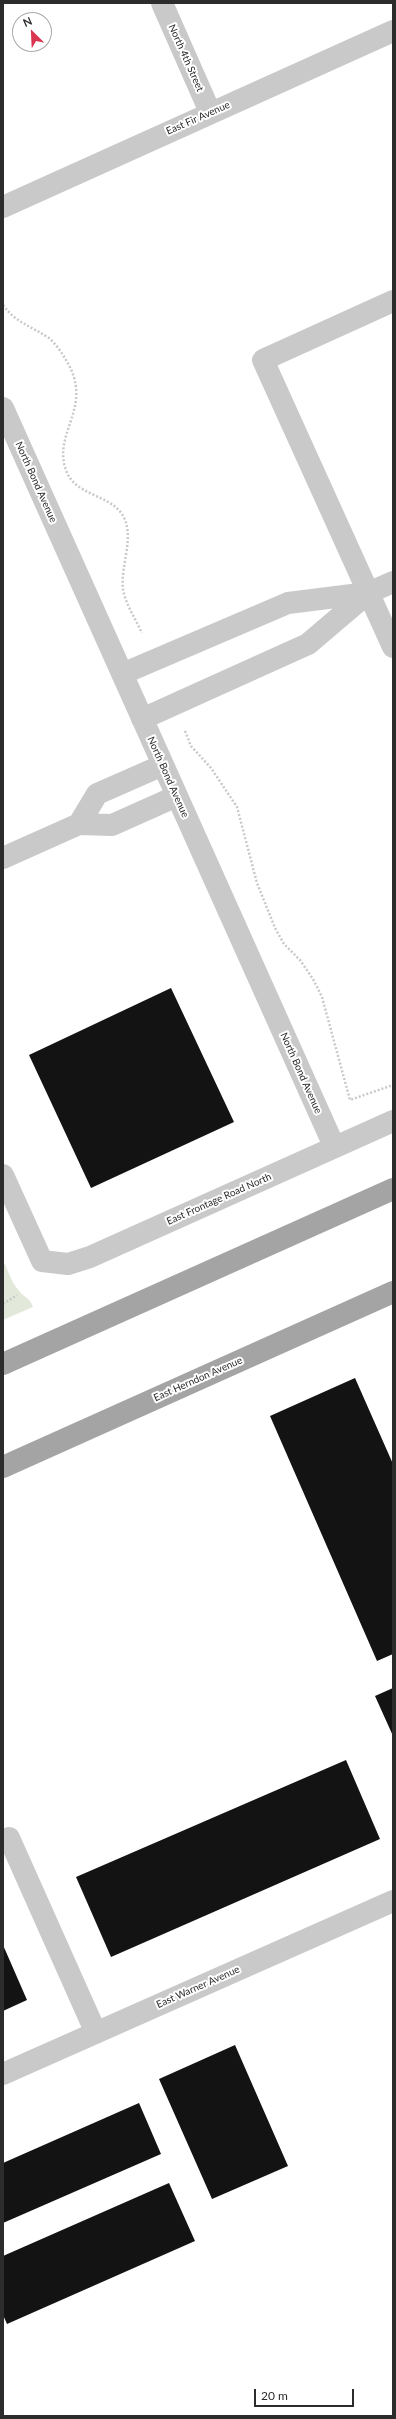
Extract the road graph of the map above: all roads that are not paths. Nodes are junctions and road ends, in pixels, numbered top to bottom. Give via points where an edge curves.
1 (162, 3) edge
2 (393, 31) edge
3 (210, 112) junction
4 (3, 207) edge
5 (393, 301) edge
6 (3, 408) edge
7 (393, 582) edge
8 (368, 593) junction
9 (393, 647) edge
10 (122, 674) junction
11 (142, 719) junction
12 (163, 765) junction
13 (177, 796) junction
14 (80, 824) junction
15 (3, 858) edge
16 (393, 1120) edge
17 (334, 1146) junction
18 (3, 1175) edge
19 (393, 1189) edge
20 (393, 1292) edge
21 (3, 1364) edge
22 (3, 1467) edge
23 (3, 1840) edge
24 (393, 1901) edge
25 (96, 2033) junction
26 (3, 2074) edge

1 - 3 street, North 4th Street
2 - 3 street, East Fir Avenue
3 - 4 street, East Fir Avenue
5 - 8 street via 263,360
6 - 10 street, North Bond Avenue
7 - 8 street
8 - 9 street
8 - 10 street via 288,603
8 - 11 street via 308,644
10 - 11 street, North Bond Avenue
11 - 12 street, North Bond Avenue
12 - 13 street, North Bond Avenue
12 - 14 street via 97,794
13 - 14 street via 112,824
13 - 17 street, North Bond Avenue
14 - 15 street
16 - 17 street, East Frontage Road North
17 - 18 street, East Frontage Road North via 90,1257 68,1264 42,1262
19 - 21 main road
20 - 22 main road, East Herndon Avenue
23 - 25 street via 9,1838
24 - 25 street, East Warner Avenue
25 - 26 street, East Warner Avenue

